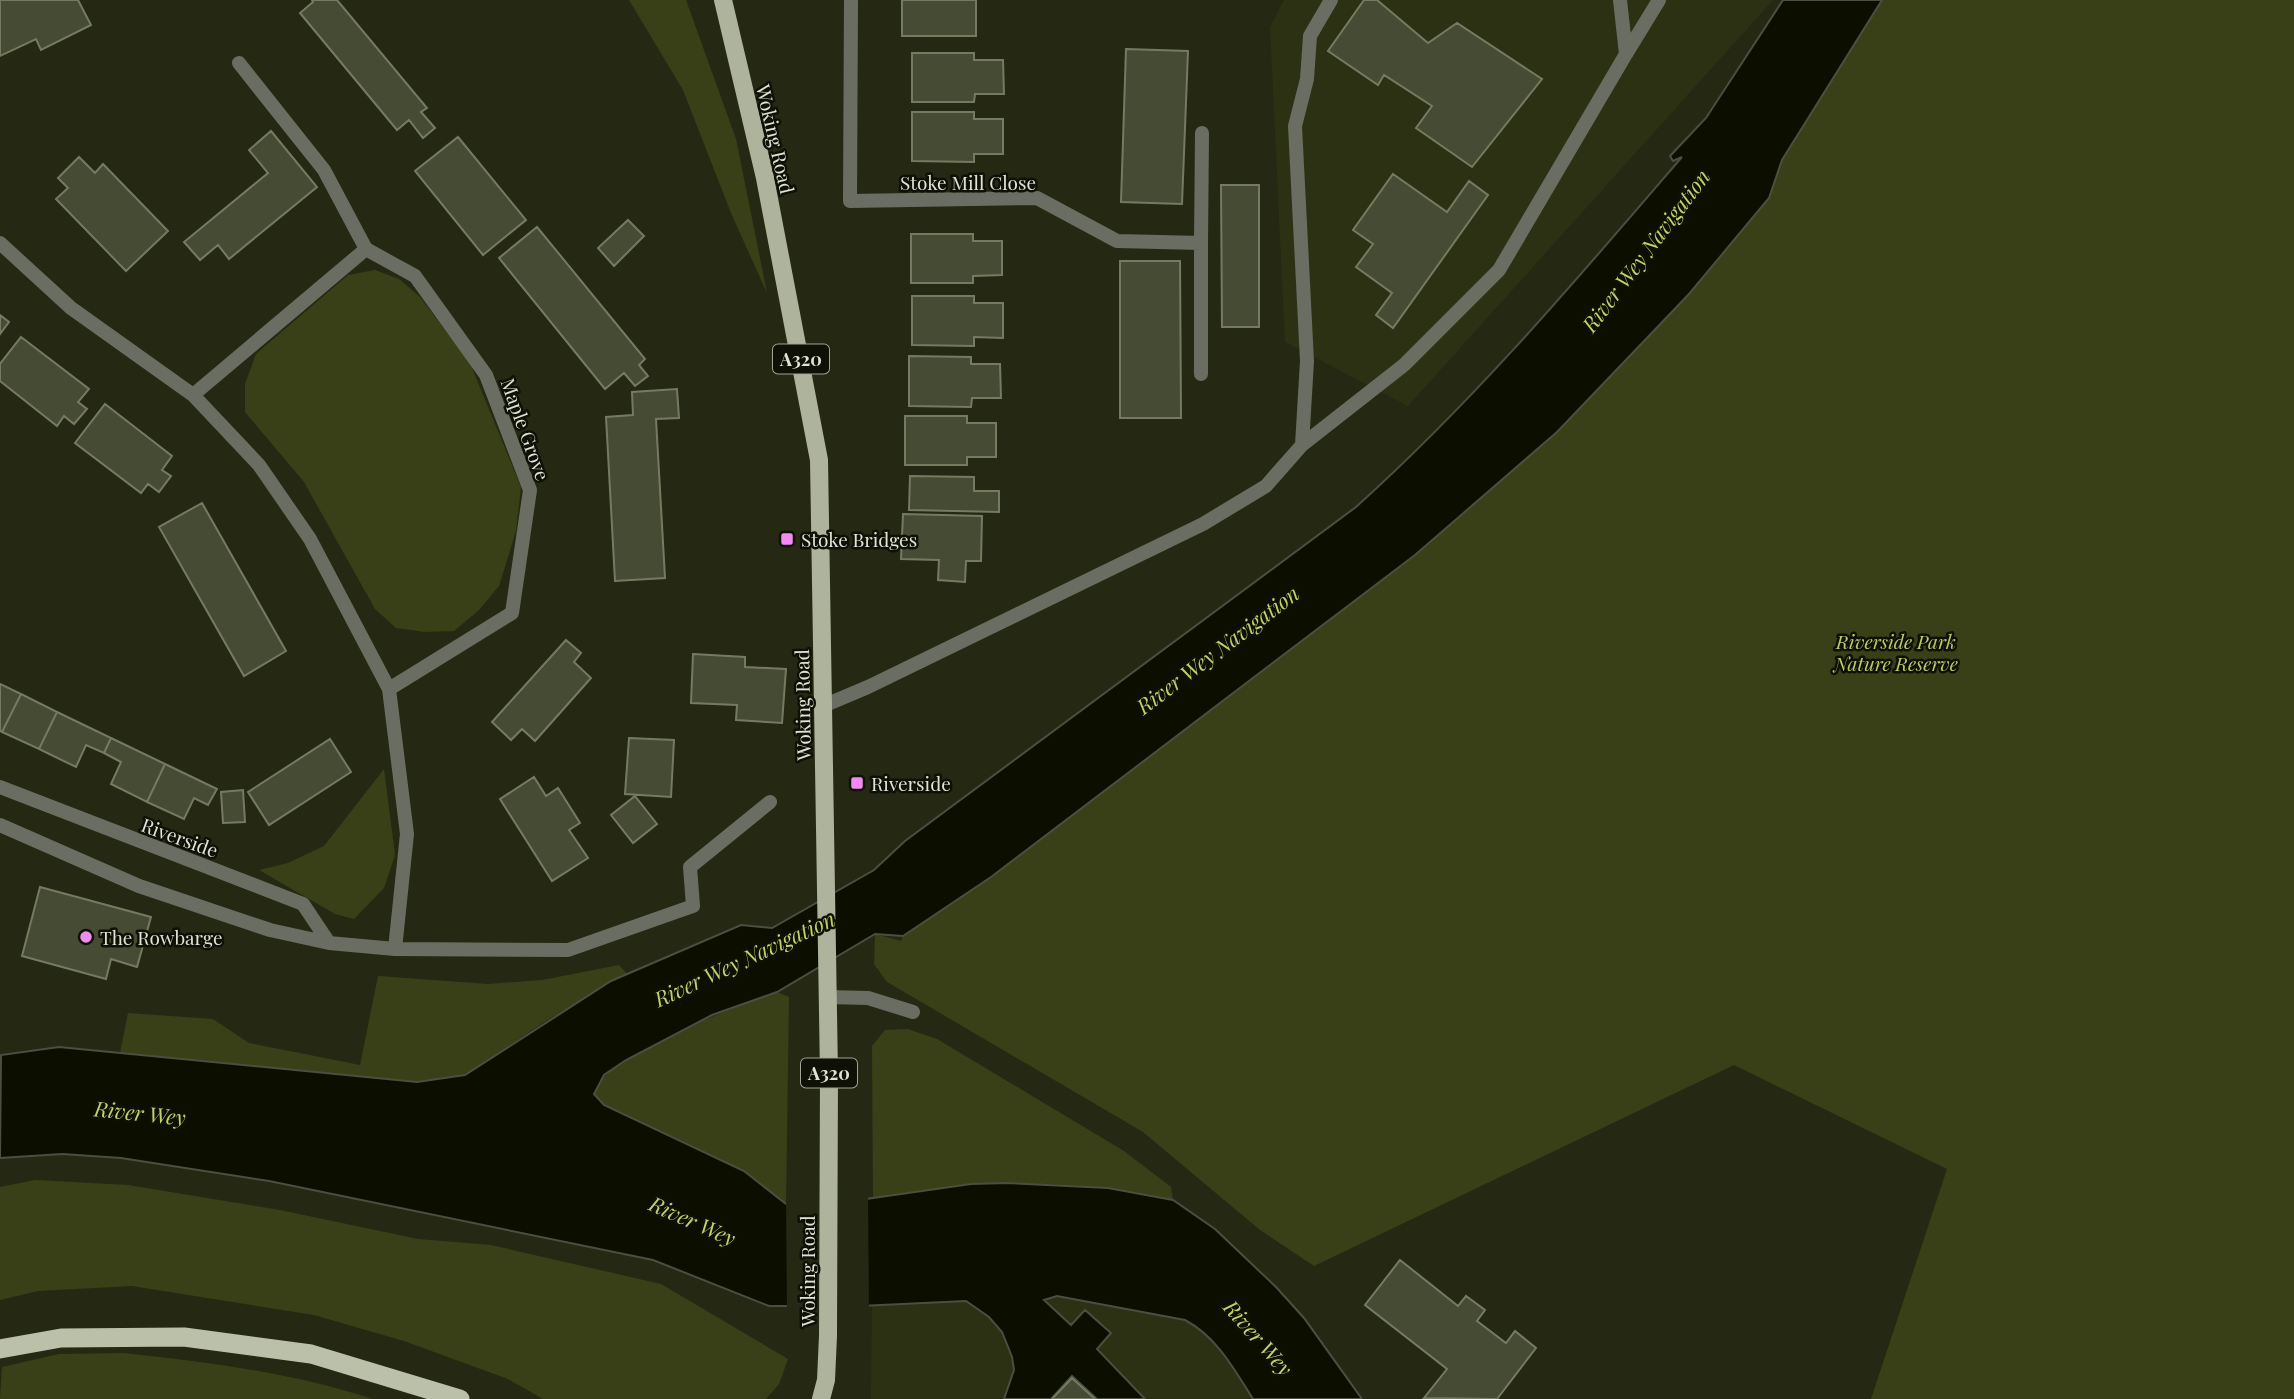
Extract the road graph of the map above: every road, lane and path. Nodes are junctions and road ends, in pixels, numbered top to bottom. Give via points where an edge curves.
1 (716, 0) edge
2 (723, 0) edge
3 (851, 0) edge
4 (1331, 0) edge
5 (1620, 0) edge
6 (1659, 0) edge
7 (726, 19) junction
8 (1626, 54) junction
9 (239, 63) dead end
10 (1202, 133) dead end
11 (0, 243) edge
12 (1202, 243) junction
13 (366, 249) junction
14 (1201, 374) dead end
15 (193, 394) junction
16 (1302, 444) junction
17 (389, 689) junction
18 (823, 706) junction
19 (0, 787) edge
20 (770, 802) dead end
21 (0, 825) edge
22 (329, 943) junction
23 (395, 949) junction
24 (827, 997) junction
25 (913, 1012) dead end
26 (0, 1349) edge
27 (460, 1399) edge
28 (821, 1399) edge

1 - 7 main road, Woking Road / A320
2 - 7 main road, Woking Road / A320
3 - 12 street, Stoke Mill Close via 849,201 1037,198 1117,241
4 - 16 street via 1310,36 1307,79 1295,126 1307,361
5 - 8 street
6 - 8 street
7 - 18 main road, Woking Road / A320 via 765,178 819,460
8 - 16 street via 1499,270 1404,365
9 - 13 street via 324,170
10 - 12 street
11 - 15 street via 71,308
12 - 14 street
13 - 15 street
13 - 17 street, Maple Grove via 415,276 486,375 530,490 512,613
15 - 17 street via 259,465 310,539
16 - 18 street via 1266,486 1203,524
17 - 23 street via 407,834
18 - 24 main road, Woking Road / A320
19 - 22 street, Riverside via 303,904
20 - 23 street via 690,867 693,906 568,950
21 - 22 street via 138,886 270,930
22 - 23 street
24 - 25 street via 868,998
24 - 28 main road, Woking Road / A320 via 828,1336
26 - 27 highway via 61,1338 184,1337 311,1353

